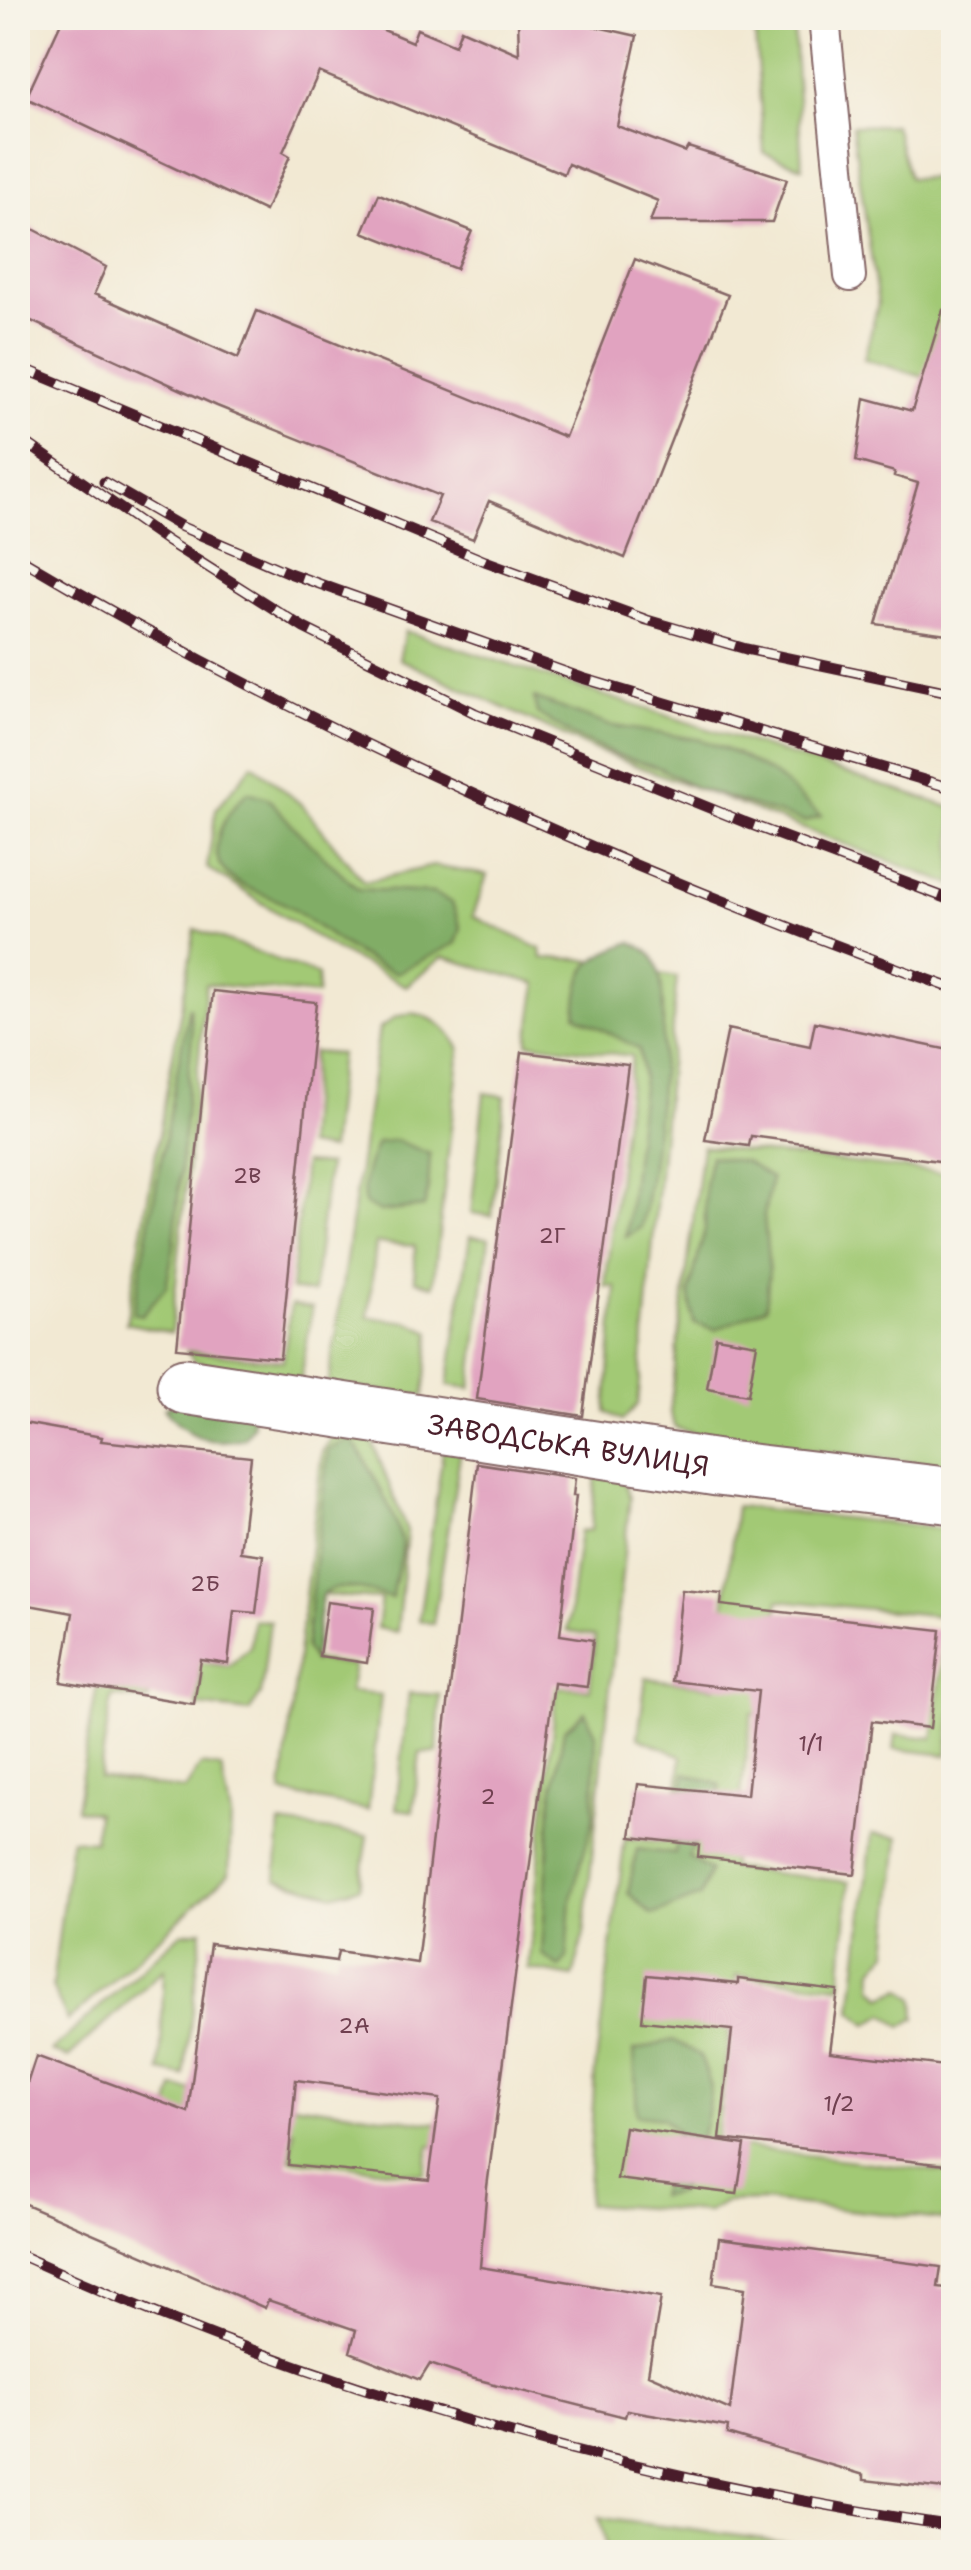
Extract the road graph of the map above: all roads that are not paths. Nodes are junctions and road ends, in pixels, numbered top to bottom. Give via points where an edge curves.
1 (824, 18) edge
2 (850, 276) dead end
3 (185, 1386) dead end
4 (954, 1496) edge

1 - 2 lane
3 - 4 street, ЗАВОДСЬКА ВУЛИЦЯ via 718,1468

